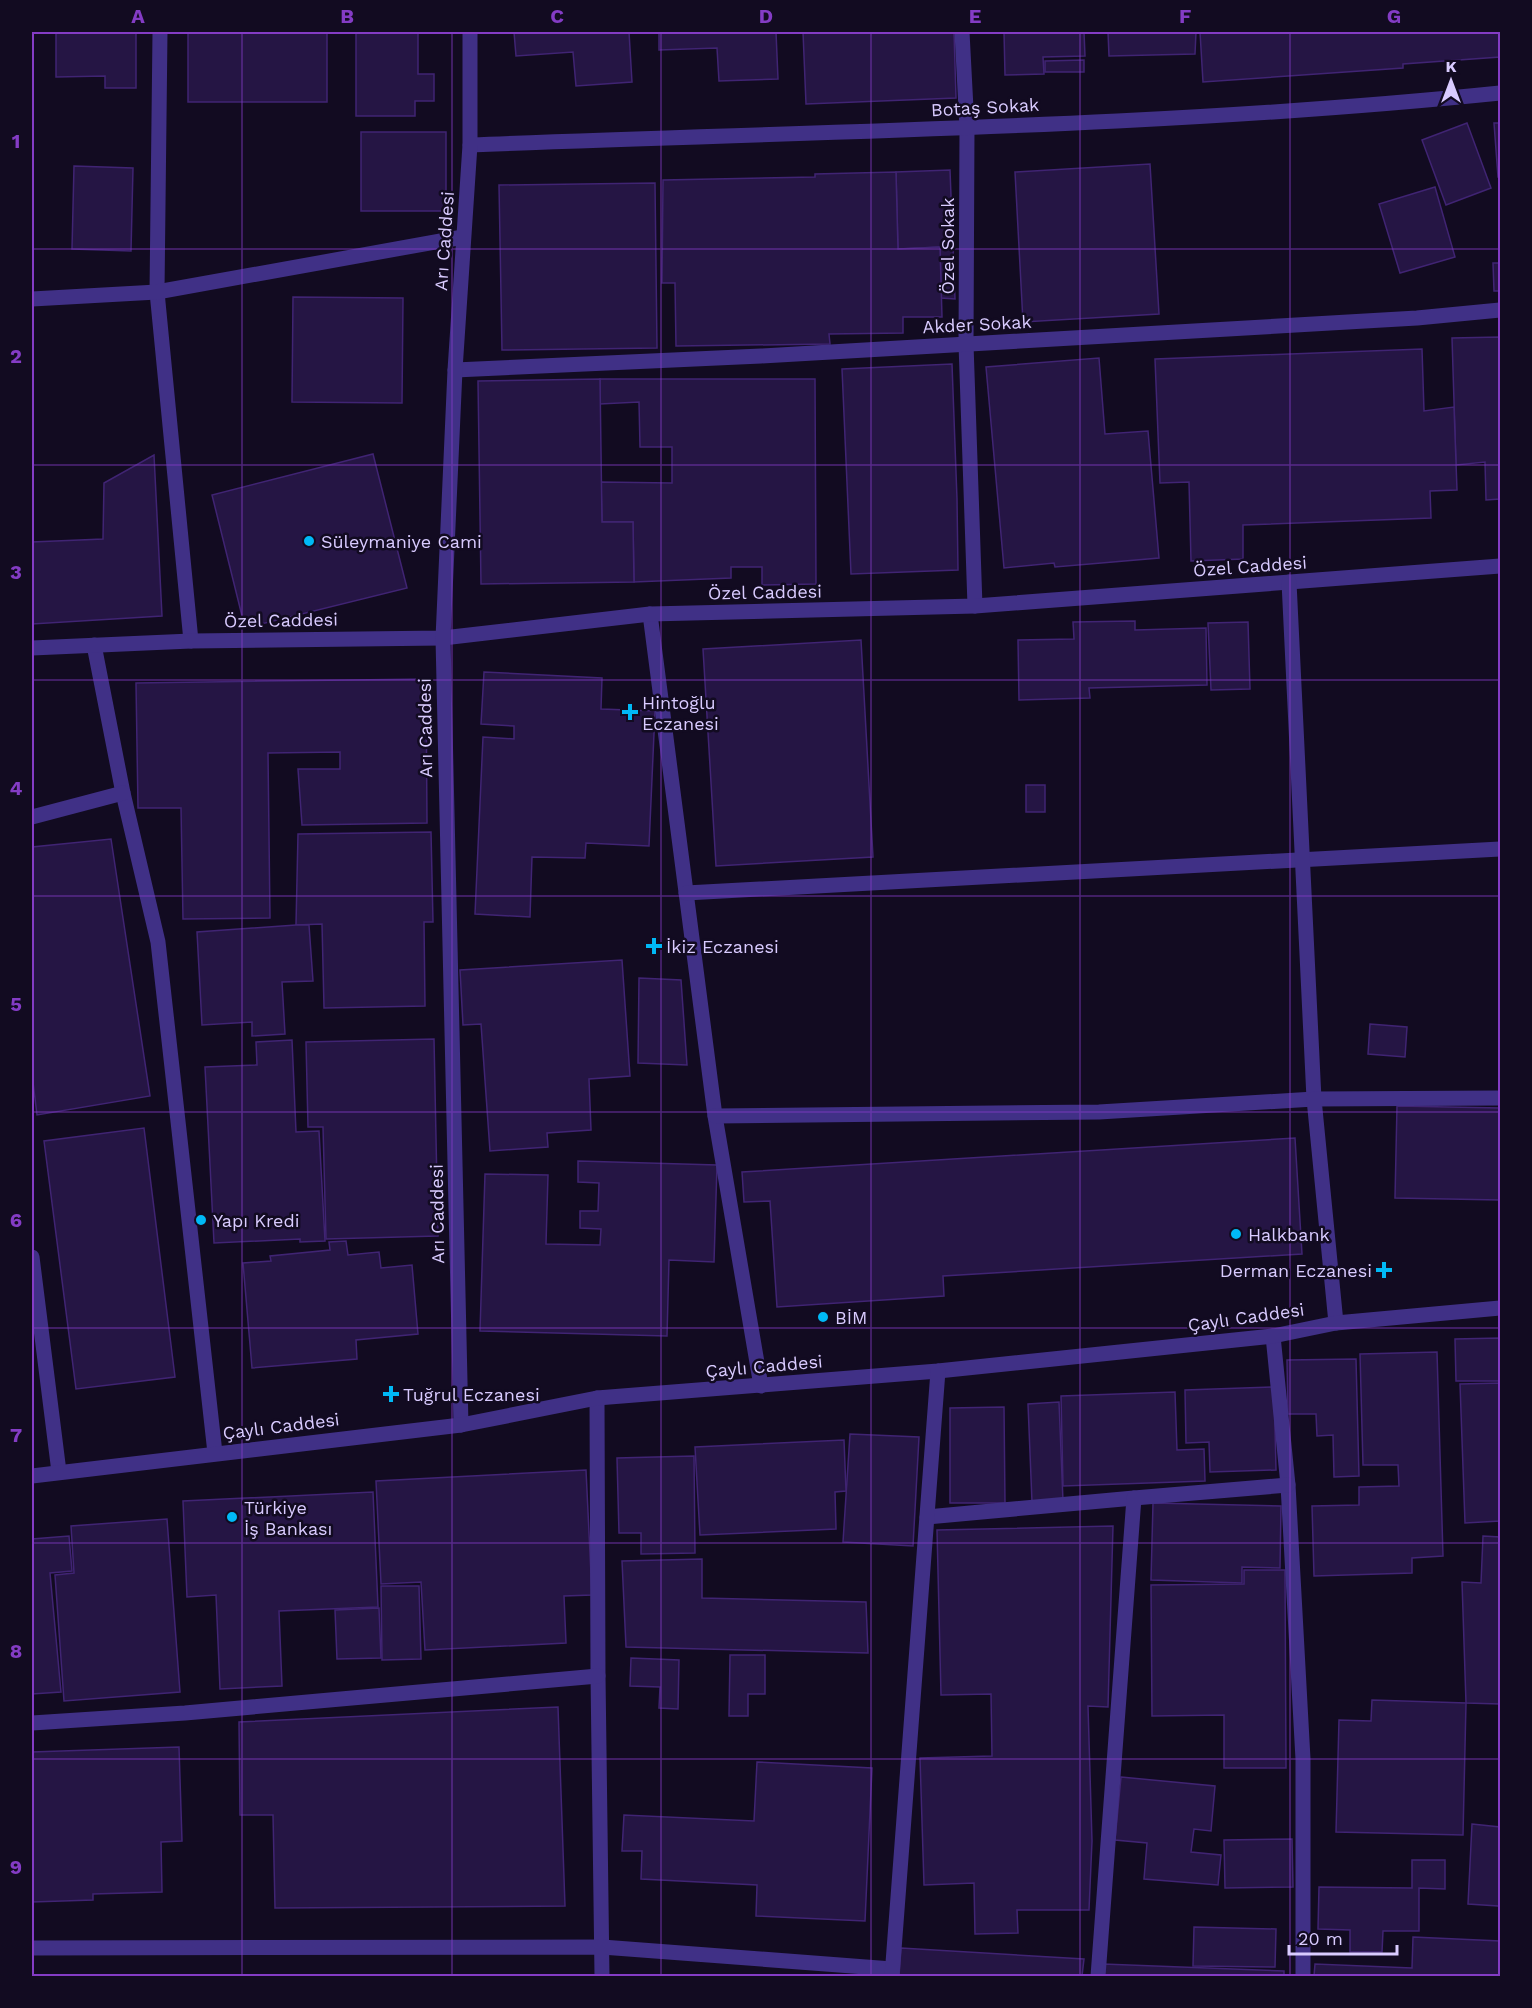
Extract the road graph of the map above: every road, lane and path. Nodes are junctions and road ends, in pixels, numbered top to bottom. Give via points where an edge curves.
1 (160, 32) edge
2 (470, 32) edge
3 (962, 32) edge
4 (1500, 93) edge
5 (967, 128) junction
6 (470, 145) junction
7 (463, 237) junction
8 (157, 292) junction
9 (32, 299) edge
10 (1500, 310) edge
11 (966, 344) junction
12 (455, 370) junction
13 (1500, 566) edge
14 (1289, 582) junction
15 (975, 606) junction
16 (650, 614) junction
17 (443, 638) junction
18 (191, 641) junction
19 (94, 645) junction
20 (32, 648) edge
21 (123, 793) junction
22 (32, 817) edge
23 (1500, 849) edge
24 (1302, 860) junction
25 (686, 892) junction
26 (1500, 1098) edge
27 (1314, 1099) junction
28 (715, 1116) junction
29 (32, 1257) edge
30 (1500, 1308) edge
31 (1336, 1323) junction
32 (1273, 1336) junction
33 (938, 1371) junction
34 (761, 1386) junction
35 (597, 1398) junction
36 (461, 1425) junction
37 (215, 1453) junction
38 (59, 1472) junction
39 (32, 1476) edge
40 (1288, 1485) junction
41 (1134, 1498) junction
42 (927, 1517) junction
43 (598, 1676) junction
44 (32, 1724) edge
45 (602, 1947) junction
46 (32, 1948) edge
47 (892, 1973) edge
48 (602, 1977) edge
49 (1098, 1977) edge
50 (1303, 1977) edge

1 - 8 street
2 - 6 street, Arı Caddesi
3 - 5 street, Özel Sokak
4 - 5 street, Botaş Sokak via 1368,106
5 - 6 street, Botaş Sokak
5 - 11 street, Özel Sokak
6 - 7 street, Arı Caddesi
7 - 8 street
7 - 12 street, Arı Caddesi
8 - 9 street
8 - 18 street
10 - 11 street, Akder Sokak
11 - 12 street, Akder Sokak
11 - 15 street, Özel Sokak
12 - 17 street, Arı Caddesi
13 - 14 street, Özel Caddesi
14 - 15 street, Özel Caddesi
14 - 24 street
15 - 16 street, Özel Caddesi
16 - 17 street, Özel Caddesi
16 - 25 street
17 - 18 street, Özel Caddesi
17 - 36 street, Arı Caddesi
18 - 19 street, Özel Caddesi
19 - 20 street, Özel Caddesi
19 - 21 street
21 - 22 street
21 - 37 street via 158,942
23 - 24 street
24 - 25 street
24 - 27 street
25 - 28 street
26 - 27 street
27 - 28 street via 1099,1112
27 - 31 street
28 - 34 street
29 - 38 street
30 - 31 street, Çaylı Caddesi
31 - 32 street, Çaylı Caddesi
32 - 33 street, Çaylı Caddesi
32 - 40 street
33 - 34 street, Çaylı Caddesi
33 - 42 street
34 - 35 street, Çaylı Caddesi
35 - 36 street, Çaylı Caddesi
35 - 43 street
36 - 37 street, Çaylı Caddesi
37 - 38 street, Çaylı Caddesi
38 - 39 street, Çaylı Caddesi
40 - 41 street
40 - 50 street via 1303,1759
41 - 42 street
41 - 49 street
42 - 47 street
43 - 44 street
43 - 45 street
45 - 46 street
45 - 47 street
45 - 48 street

